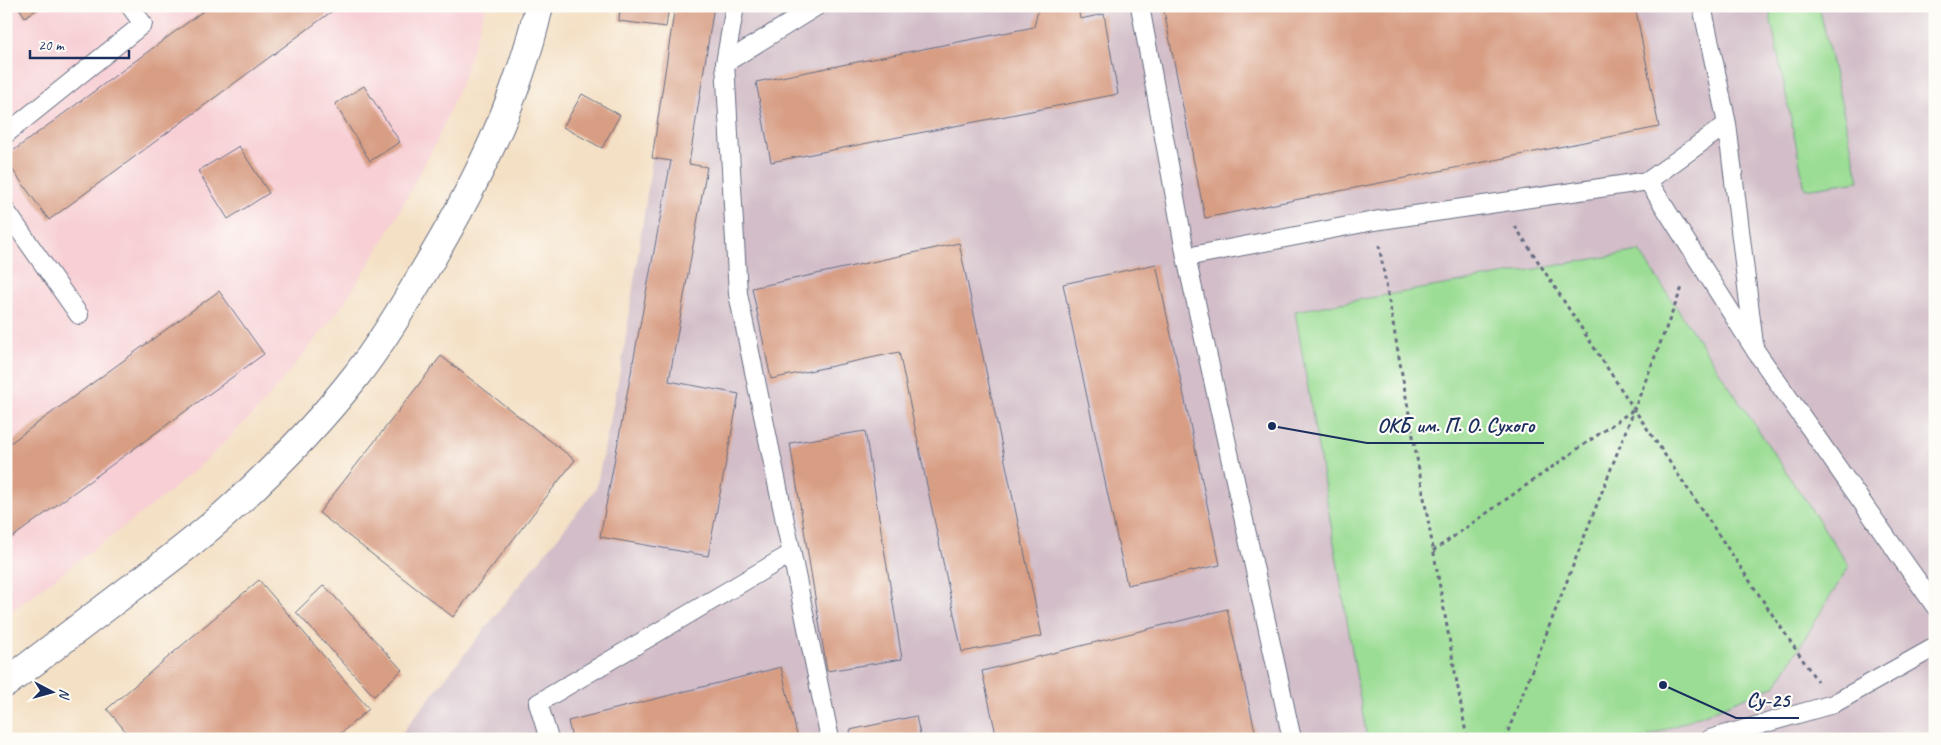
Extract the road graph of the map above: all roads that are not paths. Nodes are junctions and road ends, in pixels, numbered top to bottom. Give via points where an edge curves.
1 (130, 6) edge
2 (539, 6) edge
3 (735, 6) edge
4 (817, 6) edge
5 (1140, 6) edge
6 (1702, 6) edge
7 (725, 63) junction
8 (1727, 124) junction
9 (6, 134) edge
10 (1648, 180) junction
11 (6, 211) edge
12 (1186, 256) junction
13 (79, 315) dead end
14 (1755, 350) junction
15 (792, 553) junction
16 (1935, 606) edge
17 (1935, 647) edge
18 (6, 682) edge
19 (549, 739) edge
20 (830, 739) edge
21 (1292, 739) edge
22 (1710, 739) edge

1 - 9 lane via 143,24
2 - 18 street via 516,85 486,159 386,335 355,378 297,444 236,504 183,549
3 - 7 lane
4 - 7 lane
5 - 12 lane
6 - 8 lane
7 - 15 lane via 738,294
8 - 10 lane
8 - 14 lane
10 - 12 lane via 1374,221
10 - 14 lane
11 - 13 lane
12 - 21 lane
14 - 16 lane
15 - 19 lane via 538,703
15 - 20 lane
17 - 22 lane via 1833,704

